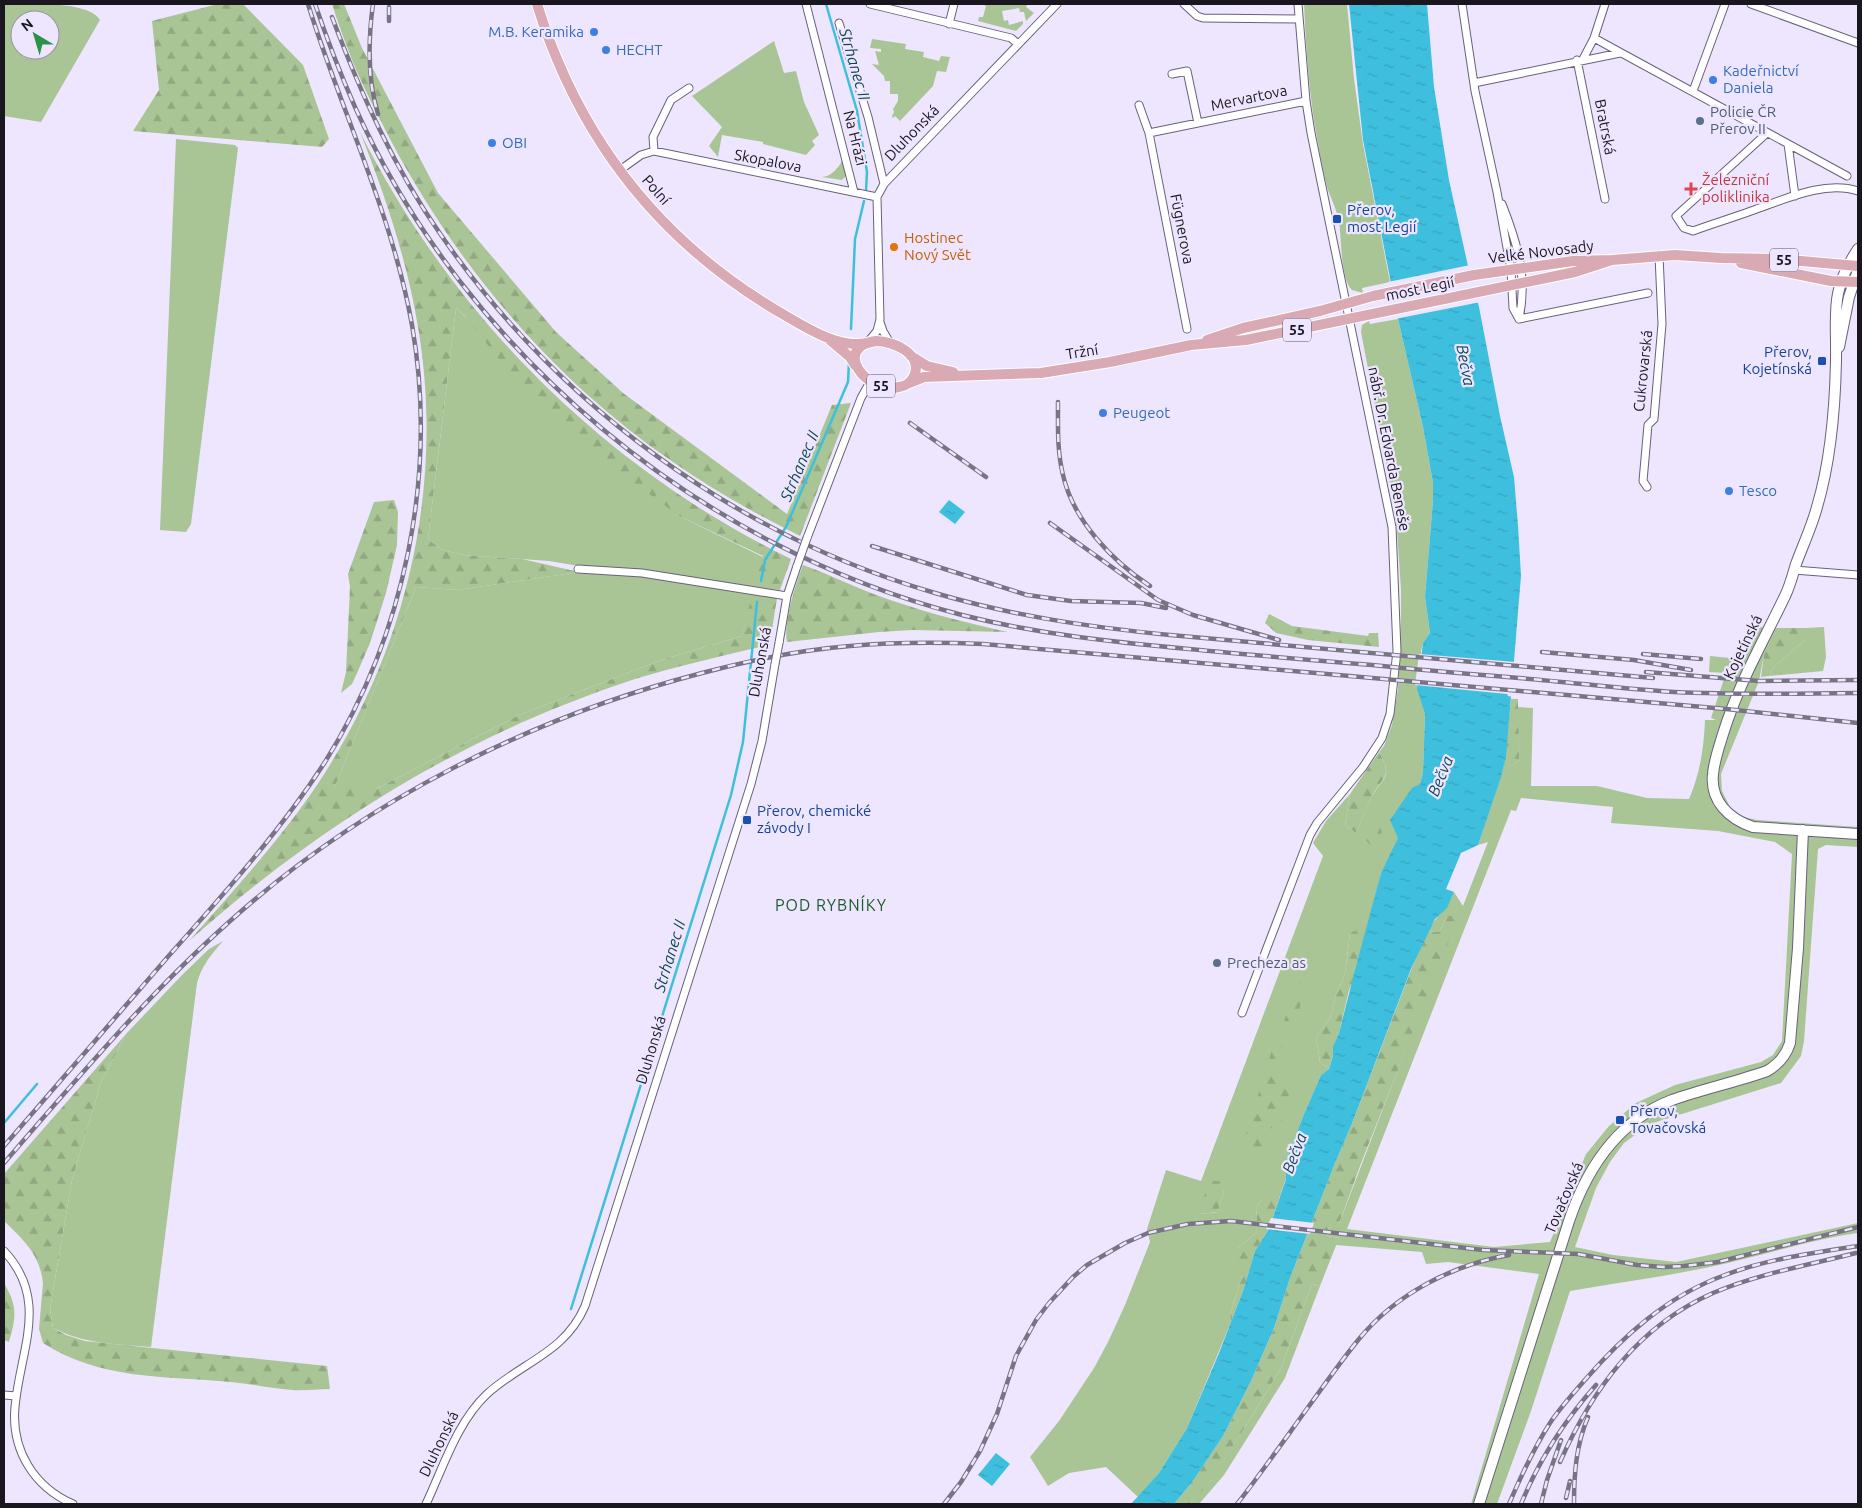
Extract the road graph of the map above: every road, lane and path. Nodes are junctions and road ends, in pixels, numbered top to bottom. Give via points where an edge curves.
1 (537, 4) edge
2 (806, 4) edge
3 (870, 4) edge
4 (954, 4) edge
5 (1056, 4) edge
6 (1184, 4) edge
7 (1298, 4) edge
8 (1462, 4) edge
9 (1605, 4) edge
10 (1725, 4) edge
11 (1751, 4) edge
12 (1298, 19) junction
13 (839, 23) dead end
14 (949, 24) junction
15 (1594, 38) junction
16 (1858, 43) edge
17 (1018, 44) junction
18 (1621, 52) junction
19 (1580, 60) junction
20 (1172, 74) dead end
21 (1474, 83) junction
22 (690, 88) dead end
23 (1693, 91) junction
24 (1306, 101) junction
25 (1139, 105) dead end
26 (1198, 123) junction
27 (1150, 132) junction
28 (1767, 133) junction
29 (1788, 144) junction
30 (654, 151) junction
31 (620, 170) junction
32 (1847, 176) dead end
33 (884, 184) junction
34 (1858, 191) edge
35 (854, 192) junction
36 (1798, 195) junction
37 (877, 197) junction
38 (1606, 199) dead end
39 (1858, 249) edge
40 (1659, 255) junction
41 (1721, 258) junction
42 (1612, 260) junction
43 (1847, 265) junction
44 (1858, 266) edge
45 (1516, 270) junction
46 (1858, 270) edge
47 (1474, 275) joint
48 (1841, 282) junction
49 (1856, 282) edge
50 (1517, 285) junction
51 (1478, 292) joint
52 (1648, 293) dead end
53 (1364, 298) joint
54 (1345, 303) junction
55 (1368, 315) joint
56 (880, 319) junction
57 (1349, 319) junction
58 (1187, 330) dead end
59 (822, 334) junction
60 (867, 343) junction
61 (890, 343) junction
62 (1191, 345) junction
63 (911, 356) junction
64 (1836, 360) junction
65 (855, 365) junction
66 (976, 375) junction
67 (870, 382) junction
68 (909, 383) junction
69 (1647, 487) dead end
70 (578, 569) dead end
71 (1794, 570) junction
72 (1858, 575) edge
73 (787, 596) junction
74 (1803, 830) junction
75 (1858, 834) edge
76 (1242, 1013) dead end
77 (4, 1251) edge
78 (4, 1395) edge
79 (16, 1396) junction
80 (73, 1504) edge
81 (426, 1504) edge
82 (1479, 1504) edge

1 - 31 main road, Polní / 55 via 571,89
2 - 35 street, Na Hrázi
3 - 14 street
4 - 14 street
5 - 17 street, Dluhonská
6 - 12 street via 1203,18
7 - 12 street, nábř. Dr. Edvarda Beneše
8 - 21 street
9 - 15 street
10 - 23 street
11 - 16 street
12 - 24 street, nábř. Dr. Edvarda Beneše
13 - 33 street, Na Hrázi
14 - 17 street via 1011,38
15 - 18 street
15 - 19 street
17 - 33 street, Dluhonská
18 - 19 street
18 - 23 street
19 - 21 street
19 - 38 street, Bratrská
20 - 26 street, Mervartova via 1187,71
21 - 45 street via 1497,192 1514,236
22 - 30 street via 671,100 653,136
23 - 28 street
24 - 26 street, Mervartova
24 - 54 street, nábř. Dr. Edvarda Beneše
25 - 27 street
26 - 27 street, Mervartova
27 - 58 street, Fügnerova
28 - 29 street
28 - 36 street via 1676,216 1684,228 1693,230
29 - 32 street
29 - 36 street
30 - 31 street
30 - 35 street, Skopalova
31 - 59 main road, Polní / 55 via 661,219 717,271 765,304
33 - 37 street, Dluhonská
34 - 36 street via 1832,187
35 - 37 street, Skopalova
37 - 56 street, Dluhonská
39 - 43 main road, Kojetínská
40 - 41 main road, Velké Novosady / 55
40 - 42 main road, Velké Novosady / 55
40 - 69 street, Cukrovarská via 1662,324 1654,418 1648,426 1643,481
41 - 43 main road, Velké Novosady / 55
41 - 48 main road, Velké Novosady / 55
42 - 45 main road, Velké Novosady / 55 via 1573,260
42 - 50 main road, Velké Novosady / 55
43 - 44 main road, Velké Novosady / 55
43 - 48 main road, Kojetínská
45 - 47 main road, Velké Novosady / 55
45 - 50 street
46 - 49 main road, Kojetínská
47 - 53 main road, most Legií / 55
48 - 49 main road, Velké Novosady / 55
48 - 64 main road, Kojetínská via 1835,318
49 - 64 main road, Kojetínská
50 - 51 main road, Velké Novosady / 55
50 - 52 street, Velké Novosady via 1513,308 1519,319
51 - 55 main road, most Legií / 55
53 - 54 main road, Tržní / 55
54 - 57 street, nábř. Dr. Edvarda Beneše
54 - 62 main road, Tržní / 55 via 1243,328
55 - 57 main road, Tržní / 55
56 - 60 street, Dluhonská via 877,331
56 - 61 street, Dluhonská
57 - 62 main road, Tržní / 55 via 1246,340
57 - 76 street, nábř. Dr. Edvarda Beneše via 1392,527 1397,651 1391,706 1379,745 1310,835
59 - 60 main road, Polní / 55 via 840,342
59 - 65 main road, Polní / 55 via 847,354
60 - 61 main road, 55
60 - 65 main road, Dluhonská / 55 via 858,350
61 - 63 main road, 55
62 - 66 main road, Tržní / 55 via 1041,373
63 - 66 main road, Tržní / 55 via 927,366
63 - 68 main road, 55 via 916,369
64 - 71 main road, Kojetínská via 1825,479
65 - 67 main road, 55
66 - 68 main road, Tržní / 55 via 924,377
67 - 68 main road, 55 via 890,388
67 - 73 street, Dluhonská, bridge via 861,398
70 - 73 street via 642,573
71 - 72 street
71 - 74 main road, Kojetínská via 1786,594 1745,674 1720,741 1712,782 1717,799 1726,812 1742,823 1753,827
73 - 81 street, Dluhonská, bridge via 762,740 750,784 586,1306 572,1330 557,1345 478,1404 459,1433
74 - 75 main road, Kojetínská
74 - 82 main road, Tovačovská via 1798,948 1787,1051 1780,1062 1767,1071 1650,1110 1615,1137 1596,1160 1569,1221
77 - 79 street via 24,1282 29,1310 26,1347
78 - 79 street
79 - 80 street via 16,1435 26,1463 44,1486

